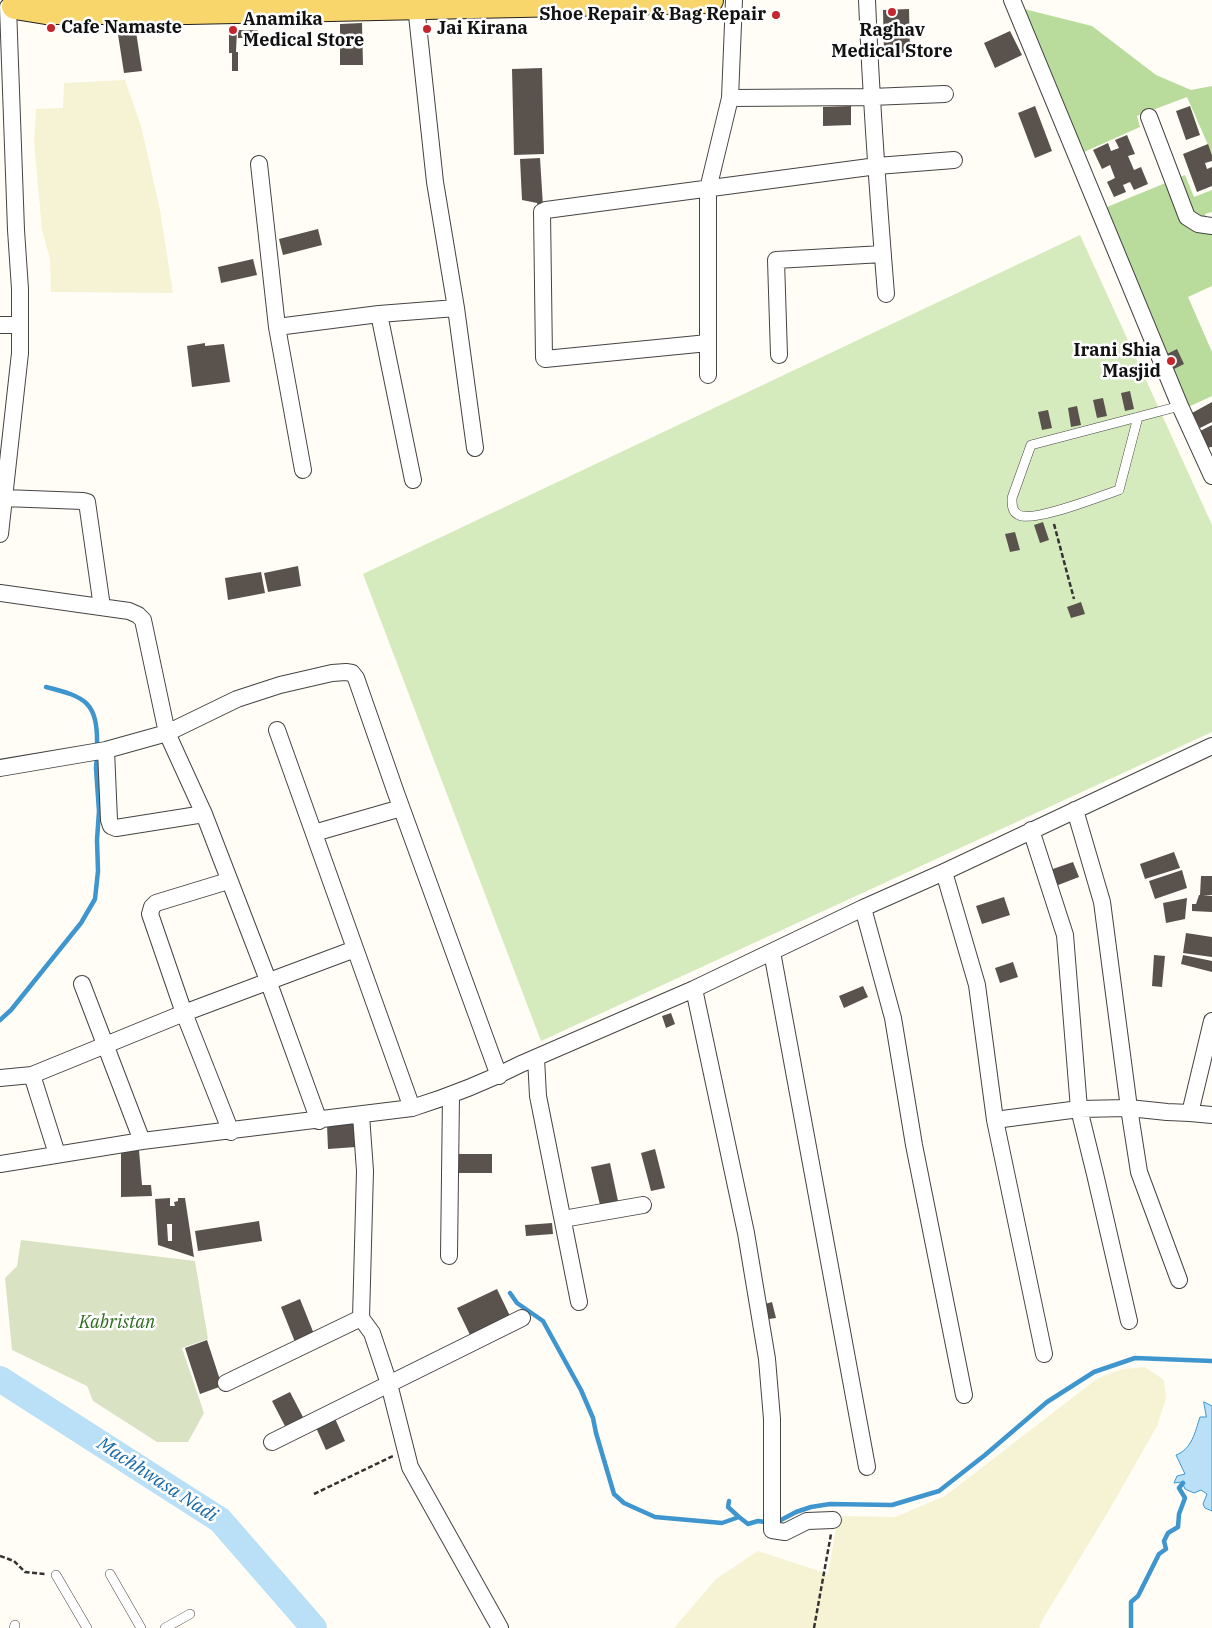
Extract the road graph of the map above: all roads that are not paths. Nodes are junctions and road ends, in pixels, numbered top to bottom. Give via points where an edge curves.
1 (197, 0) edge
2 (250, 0) edge
3 (710, 0) edge
4 (734, 0) edge
5 (866, 0) edge
6 (1012, 0) edge
7 (120, 1) edge
8 (9, 5) edge
9 (416, 6) junction
10 (945, 94) dead end
11 (871, 97) junction
12 (730, 98) junction
13 (1149, 117) dead end
14 (954, 160) dead end
15 (260, 164) dead end
16 (878, 166) junction
17 (708, 189) junction
18 (1212, 226) edge
19 (883, 254) junction
20 (886, 294) dead end
21 (456, 308) junction
22 (379, 314) junction
23 (0, 325) edge
24 (20, 325) junction
25 (277, 328) junction
26 (708, 342) junction
27 (779, 355) dead end
28 (708, 375) dead end
29 (1180, 406) junction
30 (1138, 416) junction
31 (475, 448) dead end
32 (1207, 453) edge
33 (303, 470) dead end
34 (1212, 476) edge
35 (413, 480) dead end
36 (4, 498) junction
37 (0, 534) edge
38 (0, 593) edge
39 (102, 607) junction
40 (277, 730) dead end
41 (167, 733) junction
42 (1212, 746) edge
43 (100, 751) junction
44 (0, 768) edge
45 (401, 808) junction
46 (1075, 810) junction
47 (204, 814) junction
48 (1031, 830) junction
49 (314, 833) junction
50 (944, 872) junction
51 (228, 880) junction
52 (863, 908) junction
53 (355, 949) junction
54 (772, 952) junction
55 (268, 981) junction
56 (82, 984) dead end
57 (694, 989) junction
58 (184, 1013) junction
59 (1212, 1021) edge
60 (106, 1044) junction
61 (536, 1058) junction
62 (32, 1075) junction
63 (499, 1076) junction
64 (0, 1078) edge
65 (450, 1096) junction
66 (412, 1108) junction
67 (1129, 1108) junction
68 (1079, 1109) junction
69 (1190, 1113) junction
70 (1212, 1114) edge
71 (361, 1115) junction
72 (995, 1120) junction
73 (318, 1121) junction
74 (231, 1132) junction
75 (142, 1141) junction
76 (56, 1154) junction
77 (0, 1164) edge
78 (643, 1205) dead end
79 (563, 1220) junction
80 (449, 1256) dead end
81 (1179, 1280) dead end
82 (579, 1302) dead end
83 (361, 1318) junction
84 (522, 1318) dead end
85 (1129, 1321) dead end
86 (1044, 1354) dead end
87 (226, 1383) dead end
88 (389, 1384) junction
89 (964, 1395) dead end
90 (272, 1442) dead end
91 (867, 1467) dead end
92 (833, 1520) road end
93 (110, 1574) dead end
94 (56, 1575) road end
95 (190, 1614) dead end
96 (87, 1628) edge
97 (141, 1628) edge
98 (165, 1628) edge
99 (500, 1628) edge

1 - 2 main road
1 - 7 main road
3 - 9 main road
4 - 12 street
5 - 11 street
6 - 29 street
7 - 8 main road via 47,1
8 - 9 main road via 46,11
8 - 24 street
9 - 21 street via 436,182
10 - 11 street
11 - 12 street
11 - 16 street
12 - 17 street
13 - 18 street via 1187,217 1198,224
14 - 16 street
15 - 25 street
16 - 17 street
16 - 19 street
17 - 26 street
17 - 26 street via 542,212 545,359
19 - 20 street
19 - 27 street via 776,260
21 - 22 street
21 - 31 street
22 - 25 street
22 - 35 street
23 - 24 street
24 - 36 street via 20,353
25 - 33 street
26 - 28 street
29 - 30 lane
29 - 32 street
30 - 30 lane via 1031,445 1012,498 1012,507 1018,515 1030,517 1119,490
32 - 34 street
36 - 37 street
36 - 39 street via 87,502
38 - 39 street
39 - 41 street via 129,611 143,620
40 - 49 street
41 - 43 street
41 - 45 street via 251,694 332,673 352,673
41 - 47 street
42 - 46 street
43 - 44 street
43 - 47 street via 111,826 116,828
45 - 49 street
45 - 63 street
46 - 48 street
46 - 67 street via 1102,902
47 - 51 street
48 - 50 street
48 - 68 street via 1065,935
49 - 53 street
50 - 52 street
50 - 72 street via 977,985
51 - 55 street
51 - 58 street via 152,907 151,918
52 - 54 street
52 - 89 street via 893,1018 914,1145
53 - 55 street
53 - 66 street
54 - 57 street
54 - 91 street
55 - 58 street
55 - 73 street
56 - 60 street
57 - 61 street
57 - 92 street via 746,1233 767,1359 772,1419 772,1530 785,1532 807,1521
58 - 60 street
58 - 74 street
59 - 69 street
60 - 62 street
60 - 75 street
61 - 63 street
61 - 79 street via 538,1096
62 - 64 street
62 - 76 street
63 - 65 street
65 - 66 street
65 - 80 street
66 - 71 street
67 - 68 street
67 - 69 street
67 - 81 street via 1140,1172
68 - 72 street
68 - 85 street
69 - 70 street
71 - 73 street
71 - 83 street via 365,1171
72 - 86 street
73 - 74 street
74 - 75 street
75 - 76 street
76 - 77 street
78 - 79 street
79 - 82 street
83 - 87 street
83 - 88 street via 372,1333
84 - 88 street
88 - 90 street
88 - 99 street via 410,1467
93 - 97 lane
94 - 96 lane
95 - 98 lane

